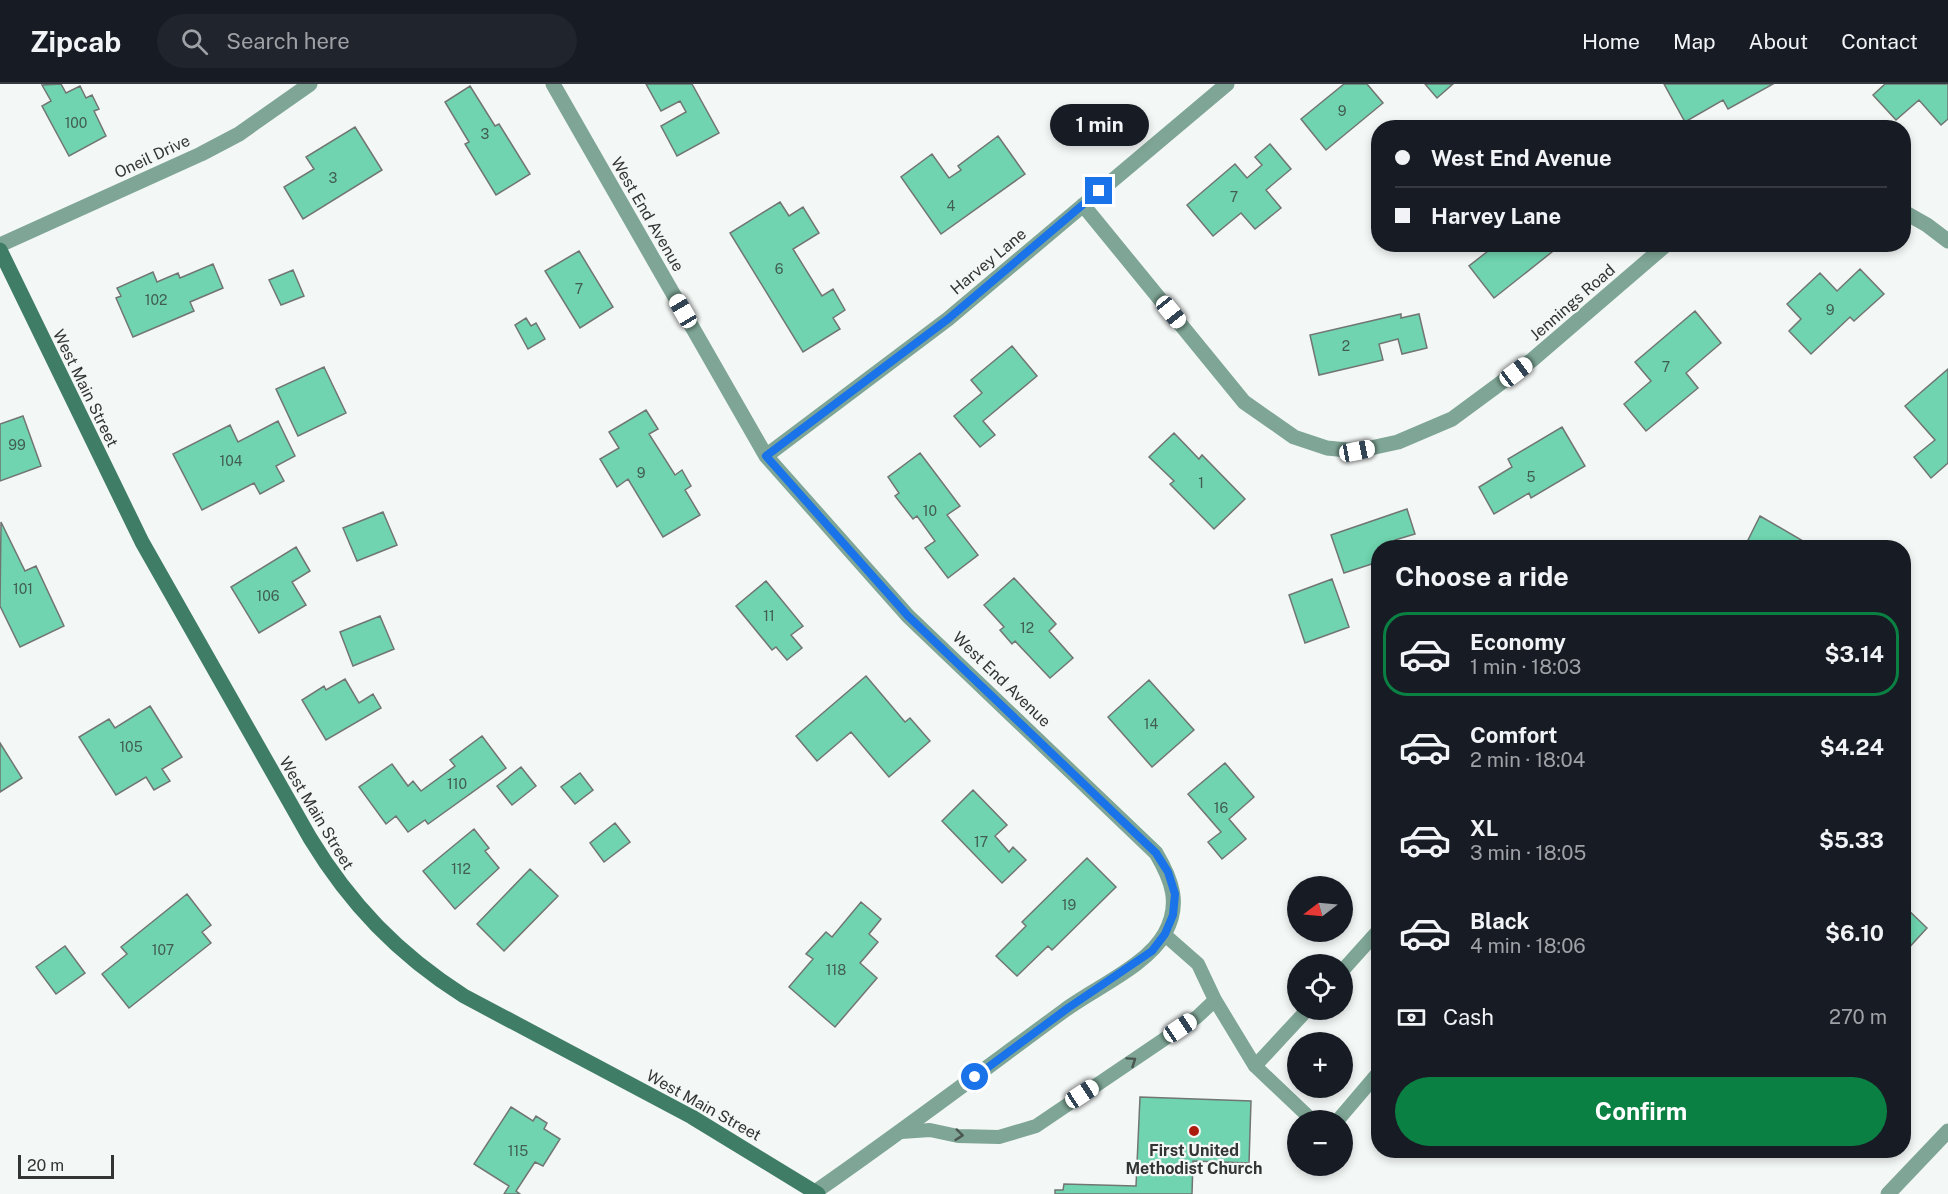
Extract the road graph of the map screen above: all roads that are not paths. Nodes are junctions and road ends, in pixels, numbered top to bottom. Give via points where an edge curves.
1 (310, 84) edge
2 (553, 84) edge
3 (1227, 84) edge
4 (1083, 205) junction
5 (1911, 216) edge
6 (1948, 241) edge
7 (0, 247) edge
8 (1658, 252) edge
9 (766, 456) junction
10 (1165, 934) junction
11 (1371, 939) edge
12 (1353, 959) edge
13 (1215, 1000) junction
14 (1298, 1020) edge
15 (1256, 1066) junction
16 (1371, 1080) edge
17 (1302, 1110) edge
18 (1346, 1110) edge
19 (1948, 1131) edge
20 (901, 1132) junction
21 (817, 1193) edge
22 (1888, 1194) edge

1 - 7 street, Oneil Drive via 239,134 201,154
2 - 9 street, West End Avenue
3 - 4 street, Harvey Lane
4 - 8 street, Jennings Road via 1244,402 1294,437 1327,448 1357,451 1398,442 1452,419 1532,360
4 - 9 street, Harvey Lane via 948,319
5 - 6 street
7 - 21 main road, West Main Street via 95,450 148,552 310,838 361,912 428,974 692,1117
9 - 10 street, West End Avenue via 908,616 1156,853 1175,894 1173,915
10 - 13 lane via 1198,964
10 - 20 street, West End Avenue via 1152,951
11 - 12 lane
13 - 15 lane
20 -> 13 lane via 930,1130 958,1136 999,1137 1036,1126 1197,1017
14 - 15 lane
15 - 17 lane
16 - 18 lane
19 - 22 street
20 - 21 street, West End Avenue

